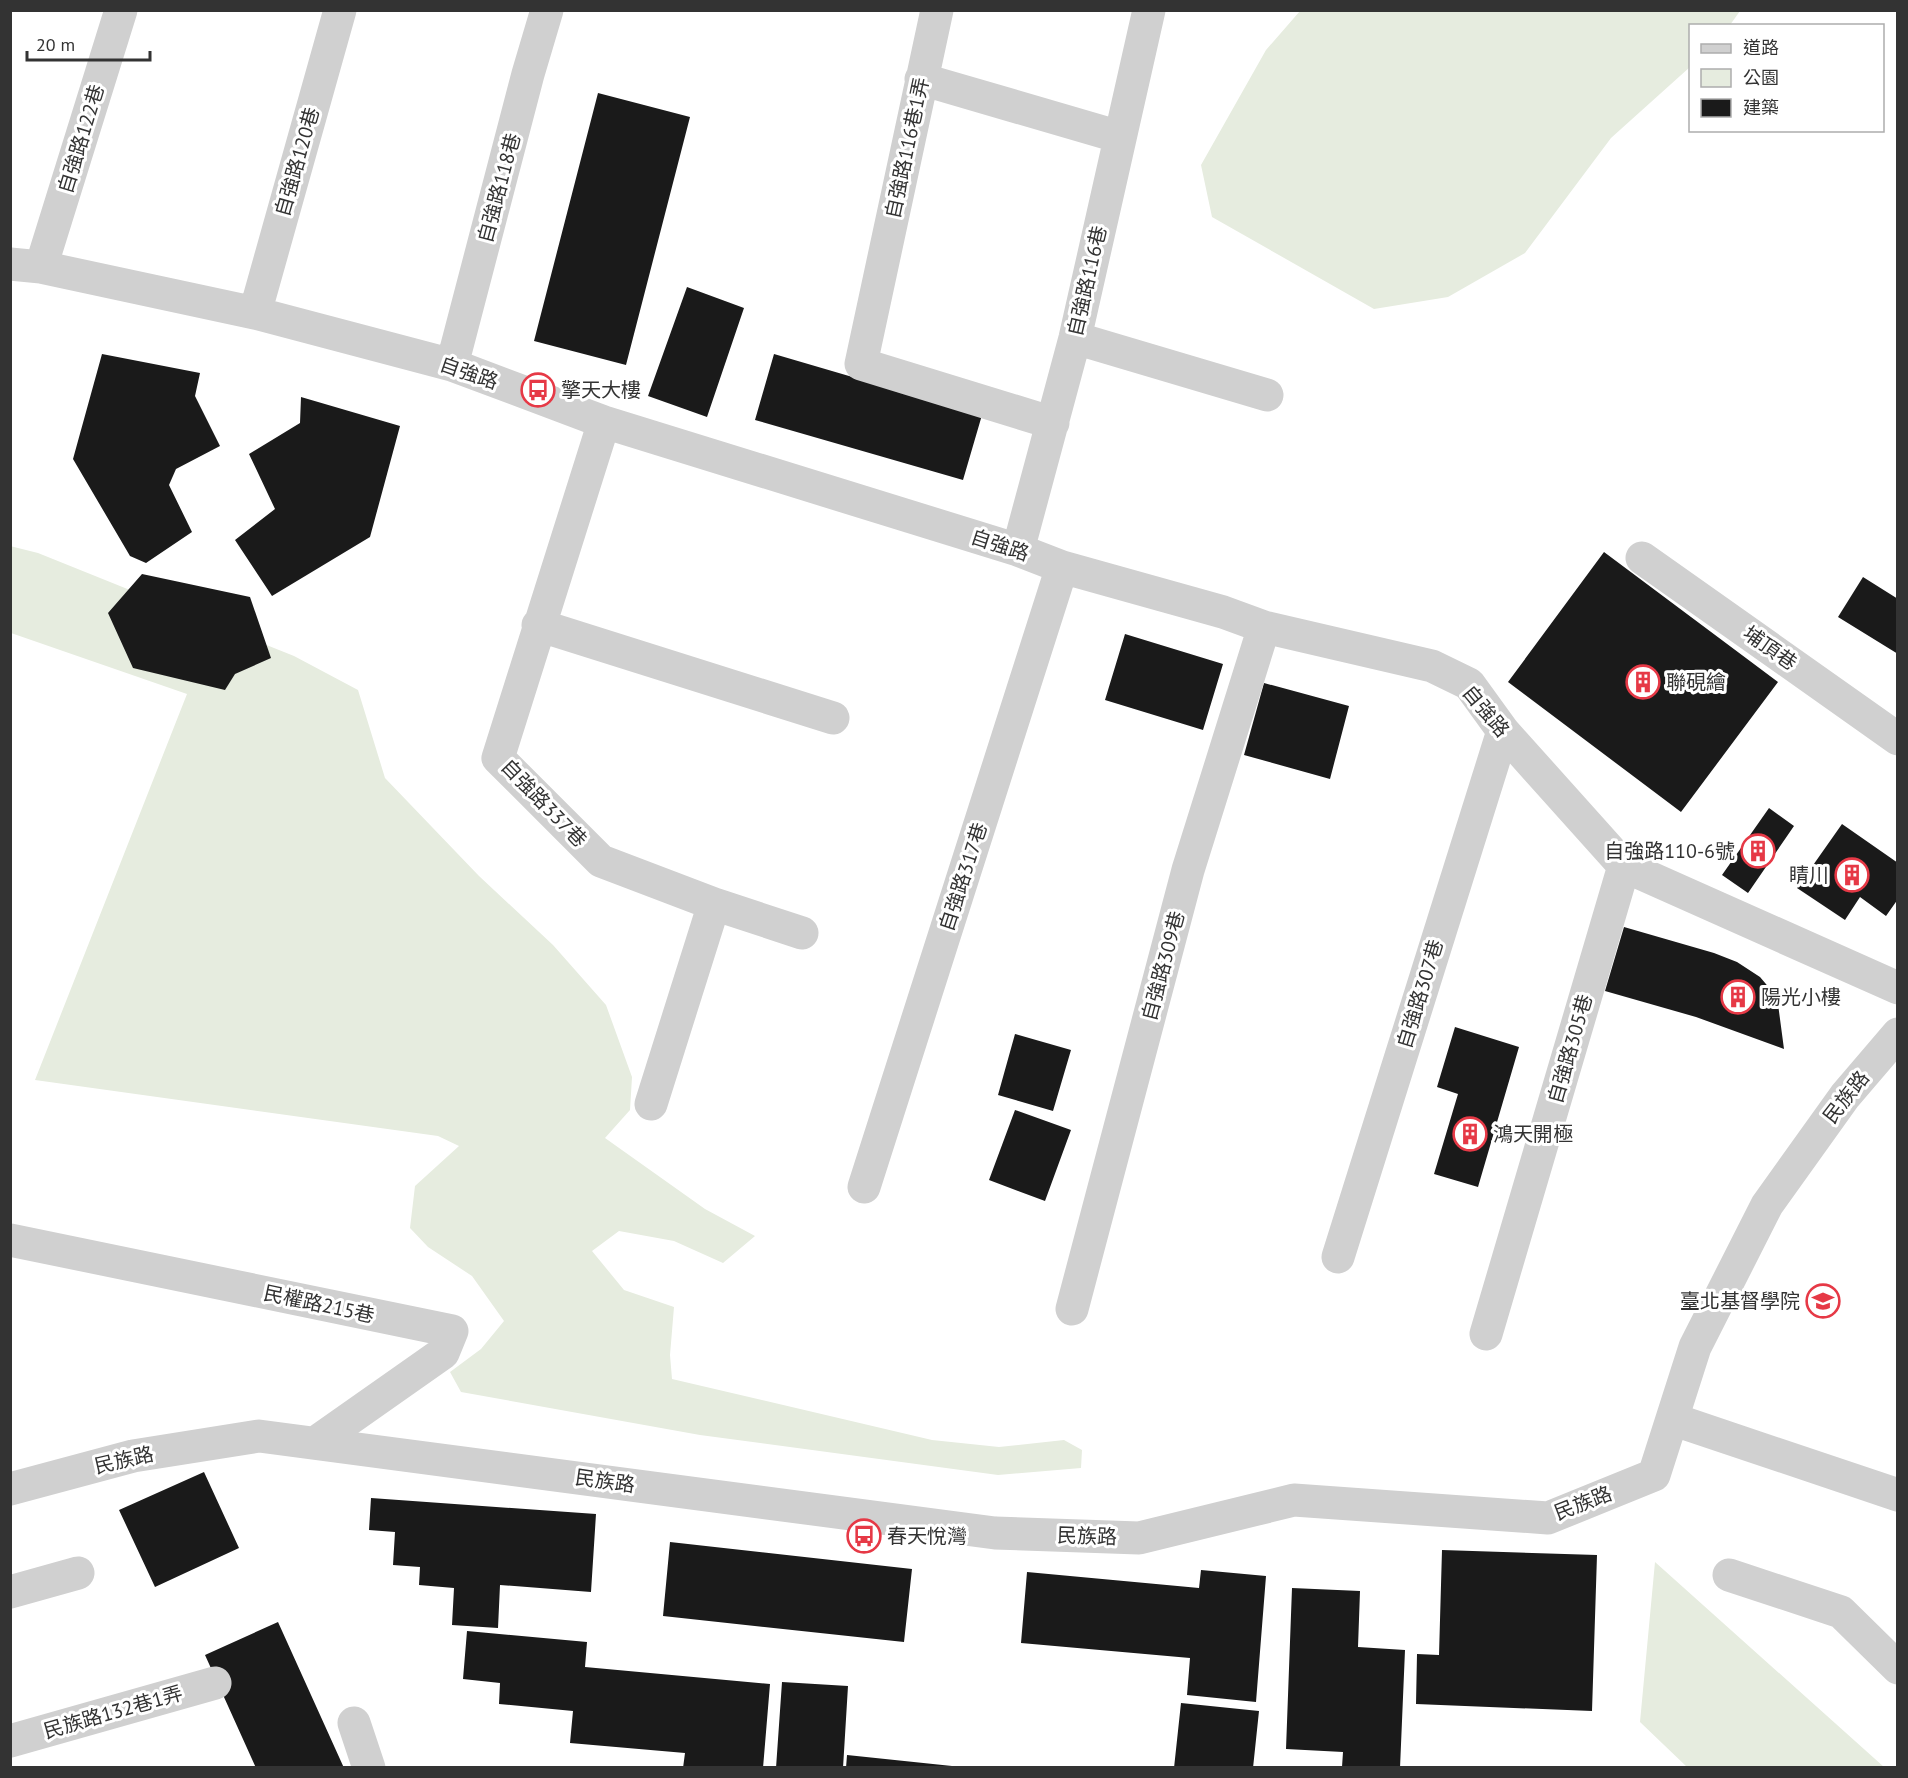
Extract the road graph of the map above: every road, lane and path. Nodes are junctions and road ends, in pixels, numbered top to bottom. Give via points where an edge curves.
1 (122, 10) edge
2 (340, 10) edge
3 (547, 10) edge
4 (936, 10) edge
5 (1149, 10) edge
6 (921, 79) junction
7 (1120, 137) junction
8 (26, 266) edge
9 (255, 313) junction
10 (1075, 338) junction
11 (452, 365) junction
12 (1267, 395) dead end
13 (604, 422) junction
14 (1053, 423) junction
15 (1018, 550) junction
16 (1642, 558) dead end
17 (1062, 567) junction
18 (538, 625) junction
19 (1264, 627) junction
20 (834, 718) dead end
21 (1503, 731) junction
22 (1898, 738) edge
23 (1624, 866) junction
24 (714, 904) junction
25 (802, 933) dead end
26 (1898, 988) edge
27 (1898, 1034) edge
28 (651, 1104) dead end
29 (864, 1188) dead end
30 (10, 1240) edge
31 (1338, 1257) dead end
32 (1072, 1309) dead end
33 (1486, 1334) dead end
34 (1672, 1419) junction
35 (315, 1443) junction
36 (10, 1489) edge
37 (1898, 1495) edge
38 (78, 1573) dead end
39 (1729, 1575) dead end
40 (10, 1592) edge
41 (1898, 1668) edge
42 (215, 1683) dead end
43 (354, 1723) dead end
44 (10, 1742) edge
45 (369, 1767) edge

1 - 8 street, 自強路122巷
2 - 9 street, 自強路120巷
3 - 11 street, 自強路118巷
4 - 6 street, 自強路116巷1弄
5 - 7 street, 自強路116巷
6 - 7 street
6 - 14 street, 自強路116巷1弄 via 861,364
7 - 10 street, 自強路116巷
8 - 9 street, 自強路
9 - 11 street, 自強路
10 - 12 street
10 - 14 street, 自強路116巷
11 - 13 street, 自強路
13 - 15 street, 自強路
13 - 18 street, 自強路337巷
14 - 15 street, 自強路116巷
15 - 17 street, 自強路
16 - 22 street, 埔頂巷
17 - 19 street, 自強路
17 - 29 street, 自強路317巷
18 - 20 street
18 - 24 street, 自強路337巷 via 498,758 601,861
19 - 21 street, 自強路 via 1432,666 1469,684
19 - 32 street, 自強路309巷 via 1188,870
21 - 23 street, 自強路
21 - 31 street, 自強路307巷
23 - 26 street, 自強路
23 - 33 street, 自強路305巷
24 - 25 street, 自強路337巷
24 - 28 street
27 - 34 street, 民族路 via 1845,1096 1767,1205 1695,1347
30 - 35 street, 民權路215巷 via 452,1331 443,1353
34 - 35 street, 民族路 via 1654,1475 1548,1518 1294,1500 1139,1538 995,1533
34 - 37 street
35 - 36 street, 民族路 via 259,1436 133,1456
38 - 40 street
39 - 41 street via 1841,1612
42 - 44 street, 民族路132巷1弄
43 - 45 street

